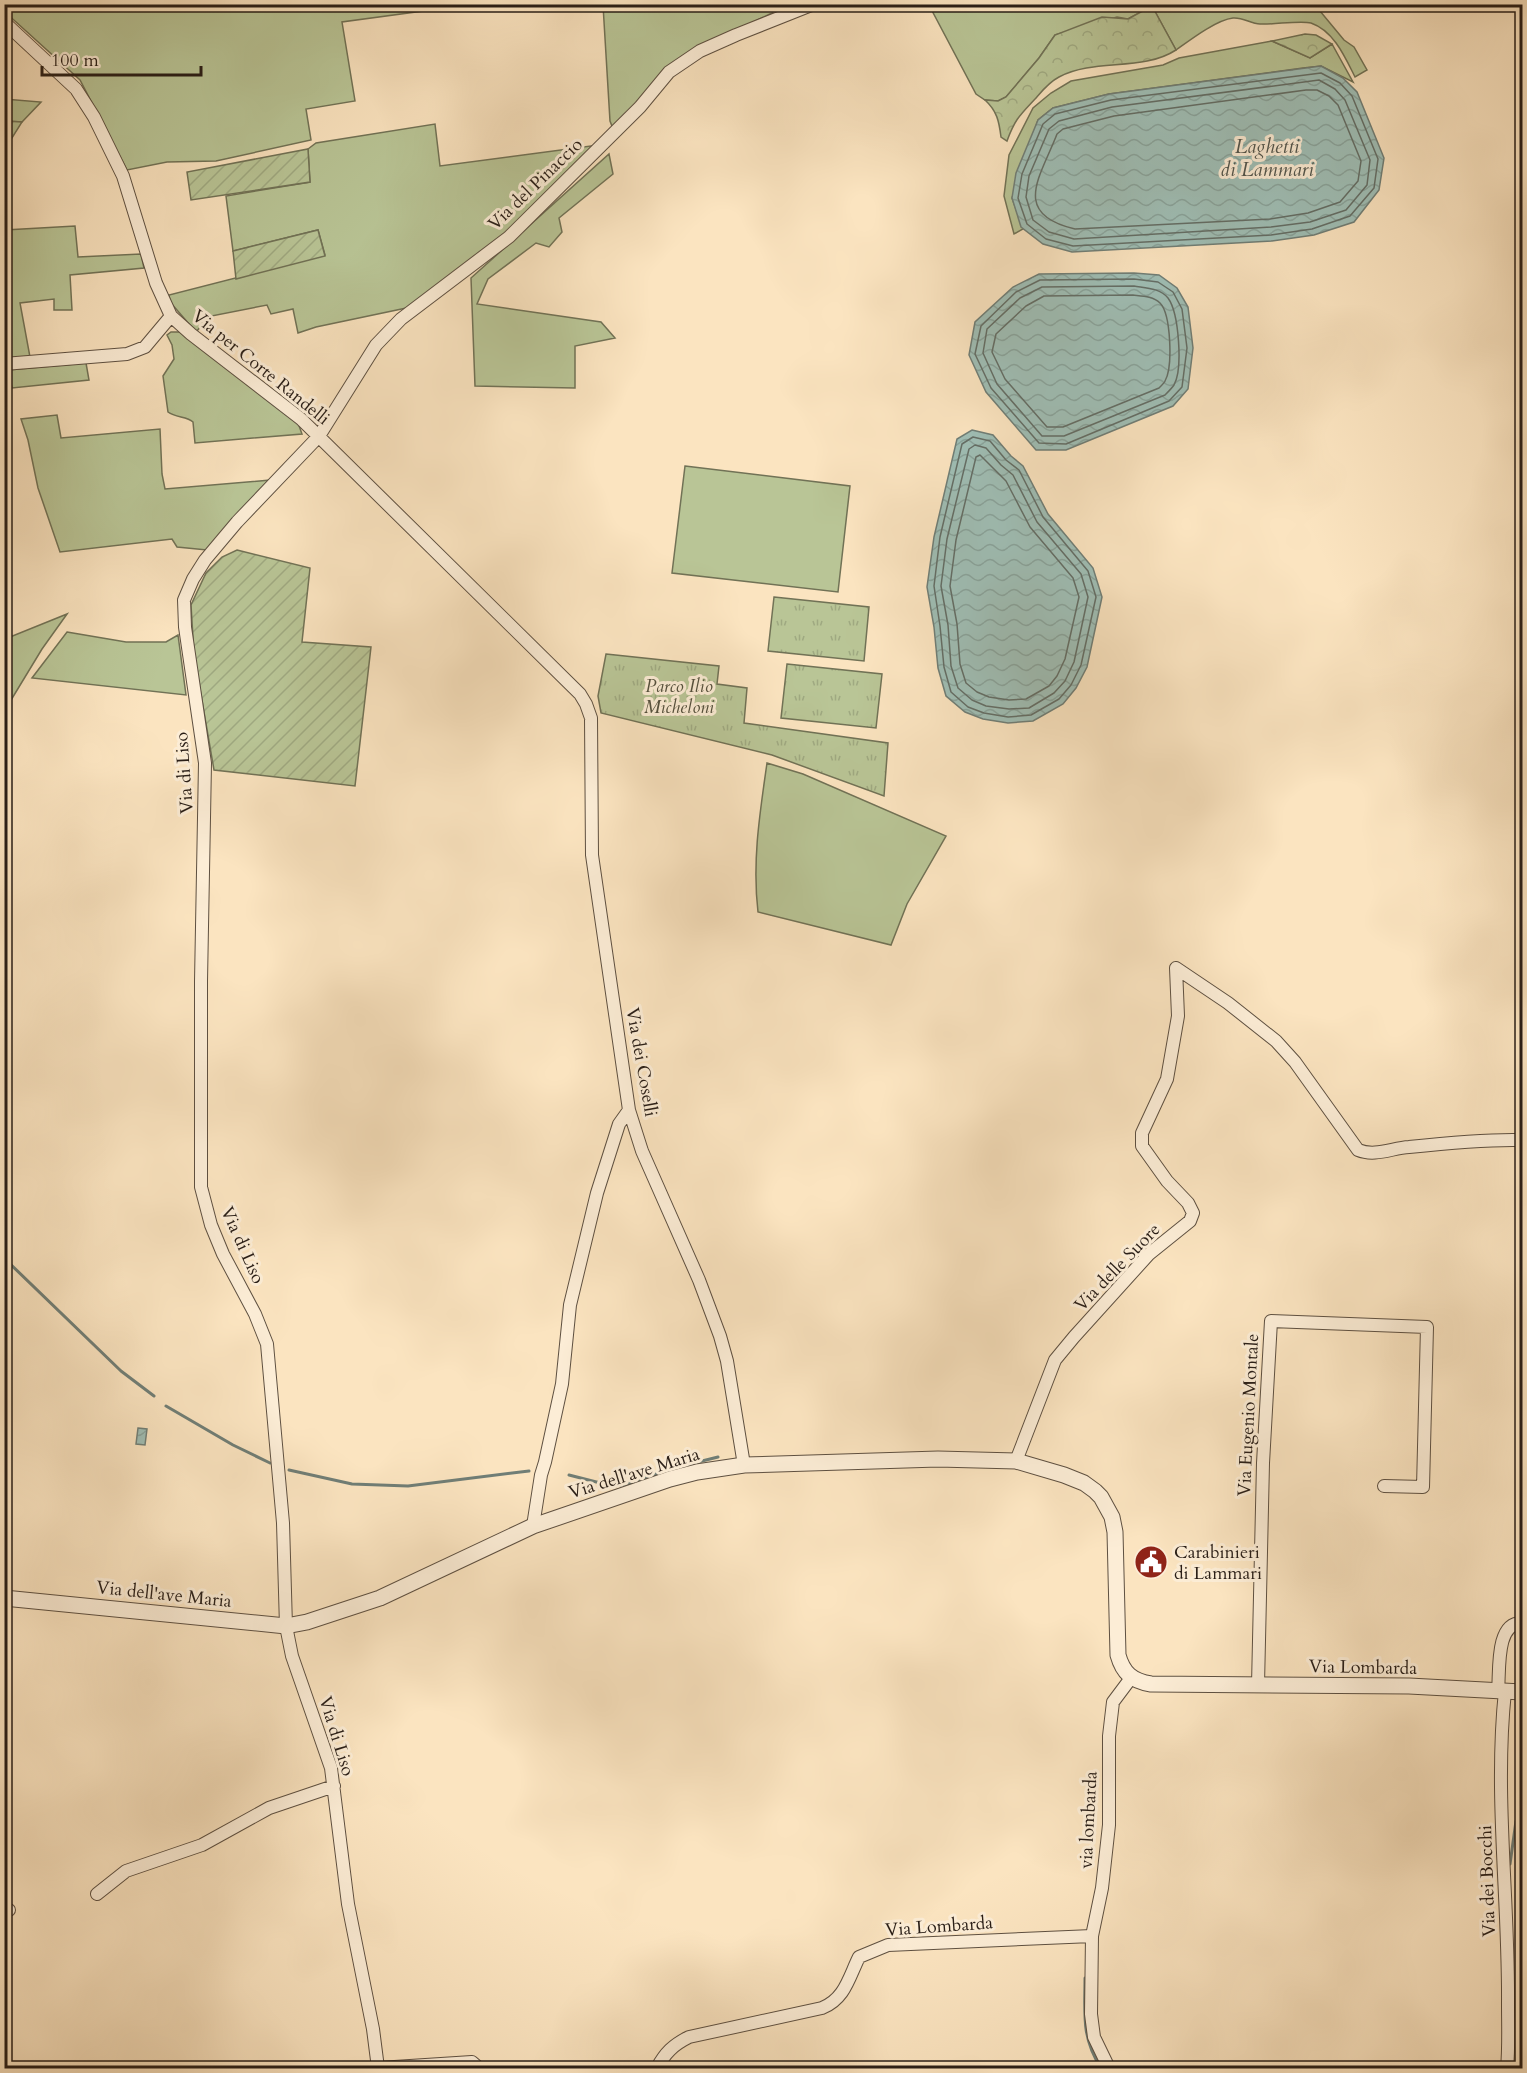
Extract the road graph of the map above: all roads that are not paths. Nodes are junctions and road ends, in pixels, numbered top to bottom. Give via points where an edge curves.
1 (814, 4) edge
2 (4, 22) edge
3 (171, 316) junction
4 (4, 364) edge
5 (319, 436) junction
6 (591, 718) joint
7 (629, 1110) junction
8 (1522, 1140) edge
9 (1016, 1461) junction
10 (744, 1465) junction
11 (1384, 1486) dead end
12 (533, 1526) junction
13 (4, 1598) edge
14 (1522, 1623) edge
15 (286, 1626) junction
16 (1131, 1678) junction
17 (1258, 1685) junction
18 (1502, 1691) junction
19 (1522, 1692) edge
20 (334, 1786) junction
21 (97, 1894) dead end
22 (1092, 1936) junction
23 (1509, 1981) junction
24 (1522, 1981) edge
25 (378, 2068) edge
26 (479, 2068) edge
27 (657, 2068) edge
28 (1109, 2068) edge
29 (1507, 2068) edge

1 - 5 street, Via del Pinaccio via 709,47 669,72 640,107 509,237 401,319 376,345
2 - 3 street, Via per Corte Randelli via 76,89 94,117 123,176 156,283
3 - 4 street via 146,346 127,354
3 - 5 street, Via per Corte Randelli
5 - 6 street, Via per Corte Randelli via 580,694
5 - 15 street, Via di Liso via 205,560 184,600 205,763 201,1187 211,1226 267,1344 283,1523
6 - 7 street, Via dei Coselli via 592,855
7 - 10 street, Via dei Coselli via 642,1151 720,1336
7 - 12 street via 619,1124 597,1193 570,1305 562,1384
8 - 9 street, Via delle Suore via 1406,1147 1376,1153 1358,1150 1276,1041 1176,968 1179,1016 1167,1079 1142,1133 1142,1146 1193,1213 1190,1221 1149,1254 1055,1360
9 - 10 street, Via dell'ave Maria via 938,1459
9 - 16 street, Via dell'ave Maria via 1084,1483 1106,1505 1115,1532 1118,1655
10 - 12 street, Via dell'ave Maria via 670,1479
11 - 17 street, Via Eugenio Montale via 1423,1487 1427,1328 1271,1322
12 - 15 street, Via dell'ave Maria via 380,1598
13 - 15 street, Via dell'ave Maria
14 - 18 street, Via dei Bocchi via 1509,1627 1503,1636
15 - 20 street, Via di Liso
16 - 17 street, Via Lombarda via 1151,1684
16 - 22 street, via lombarda via 1113,1702 1109,1825
17 - 18 street, Via Lombarda
18 - 19 street, Via Lombarda
18 - 23 street, Via dei Bocchi
20 - 21 street via 269,1808 202,1845 126,1870
20 - 25 street, Via di Liso via 348,1904
22 - 27 street, Via Lombarda via 888,1946 860,1957 840,1997 831,2004 688,2037 673,2045
22 - 28 street, via lombarda via 1091,2014 1094,2037
23 - 24 street
23 - 29 street, Via dei Bocchi
25 - 26 street via 472,2062

